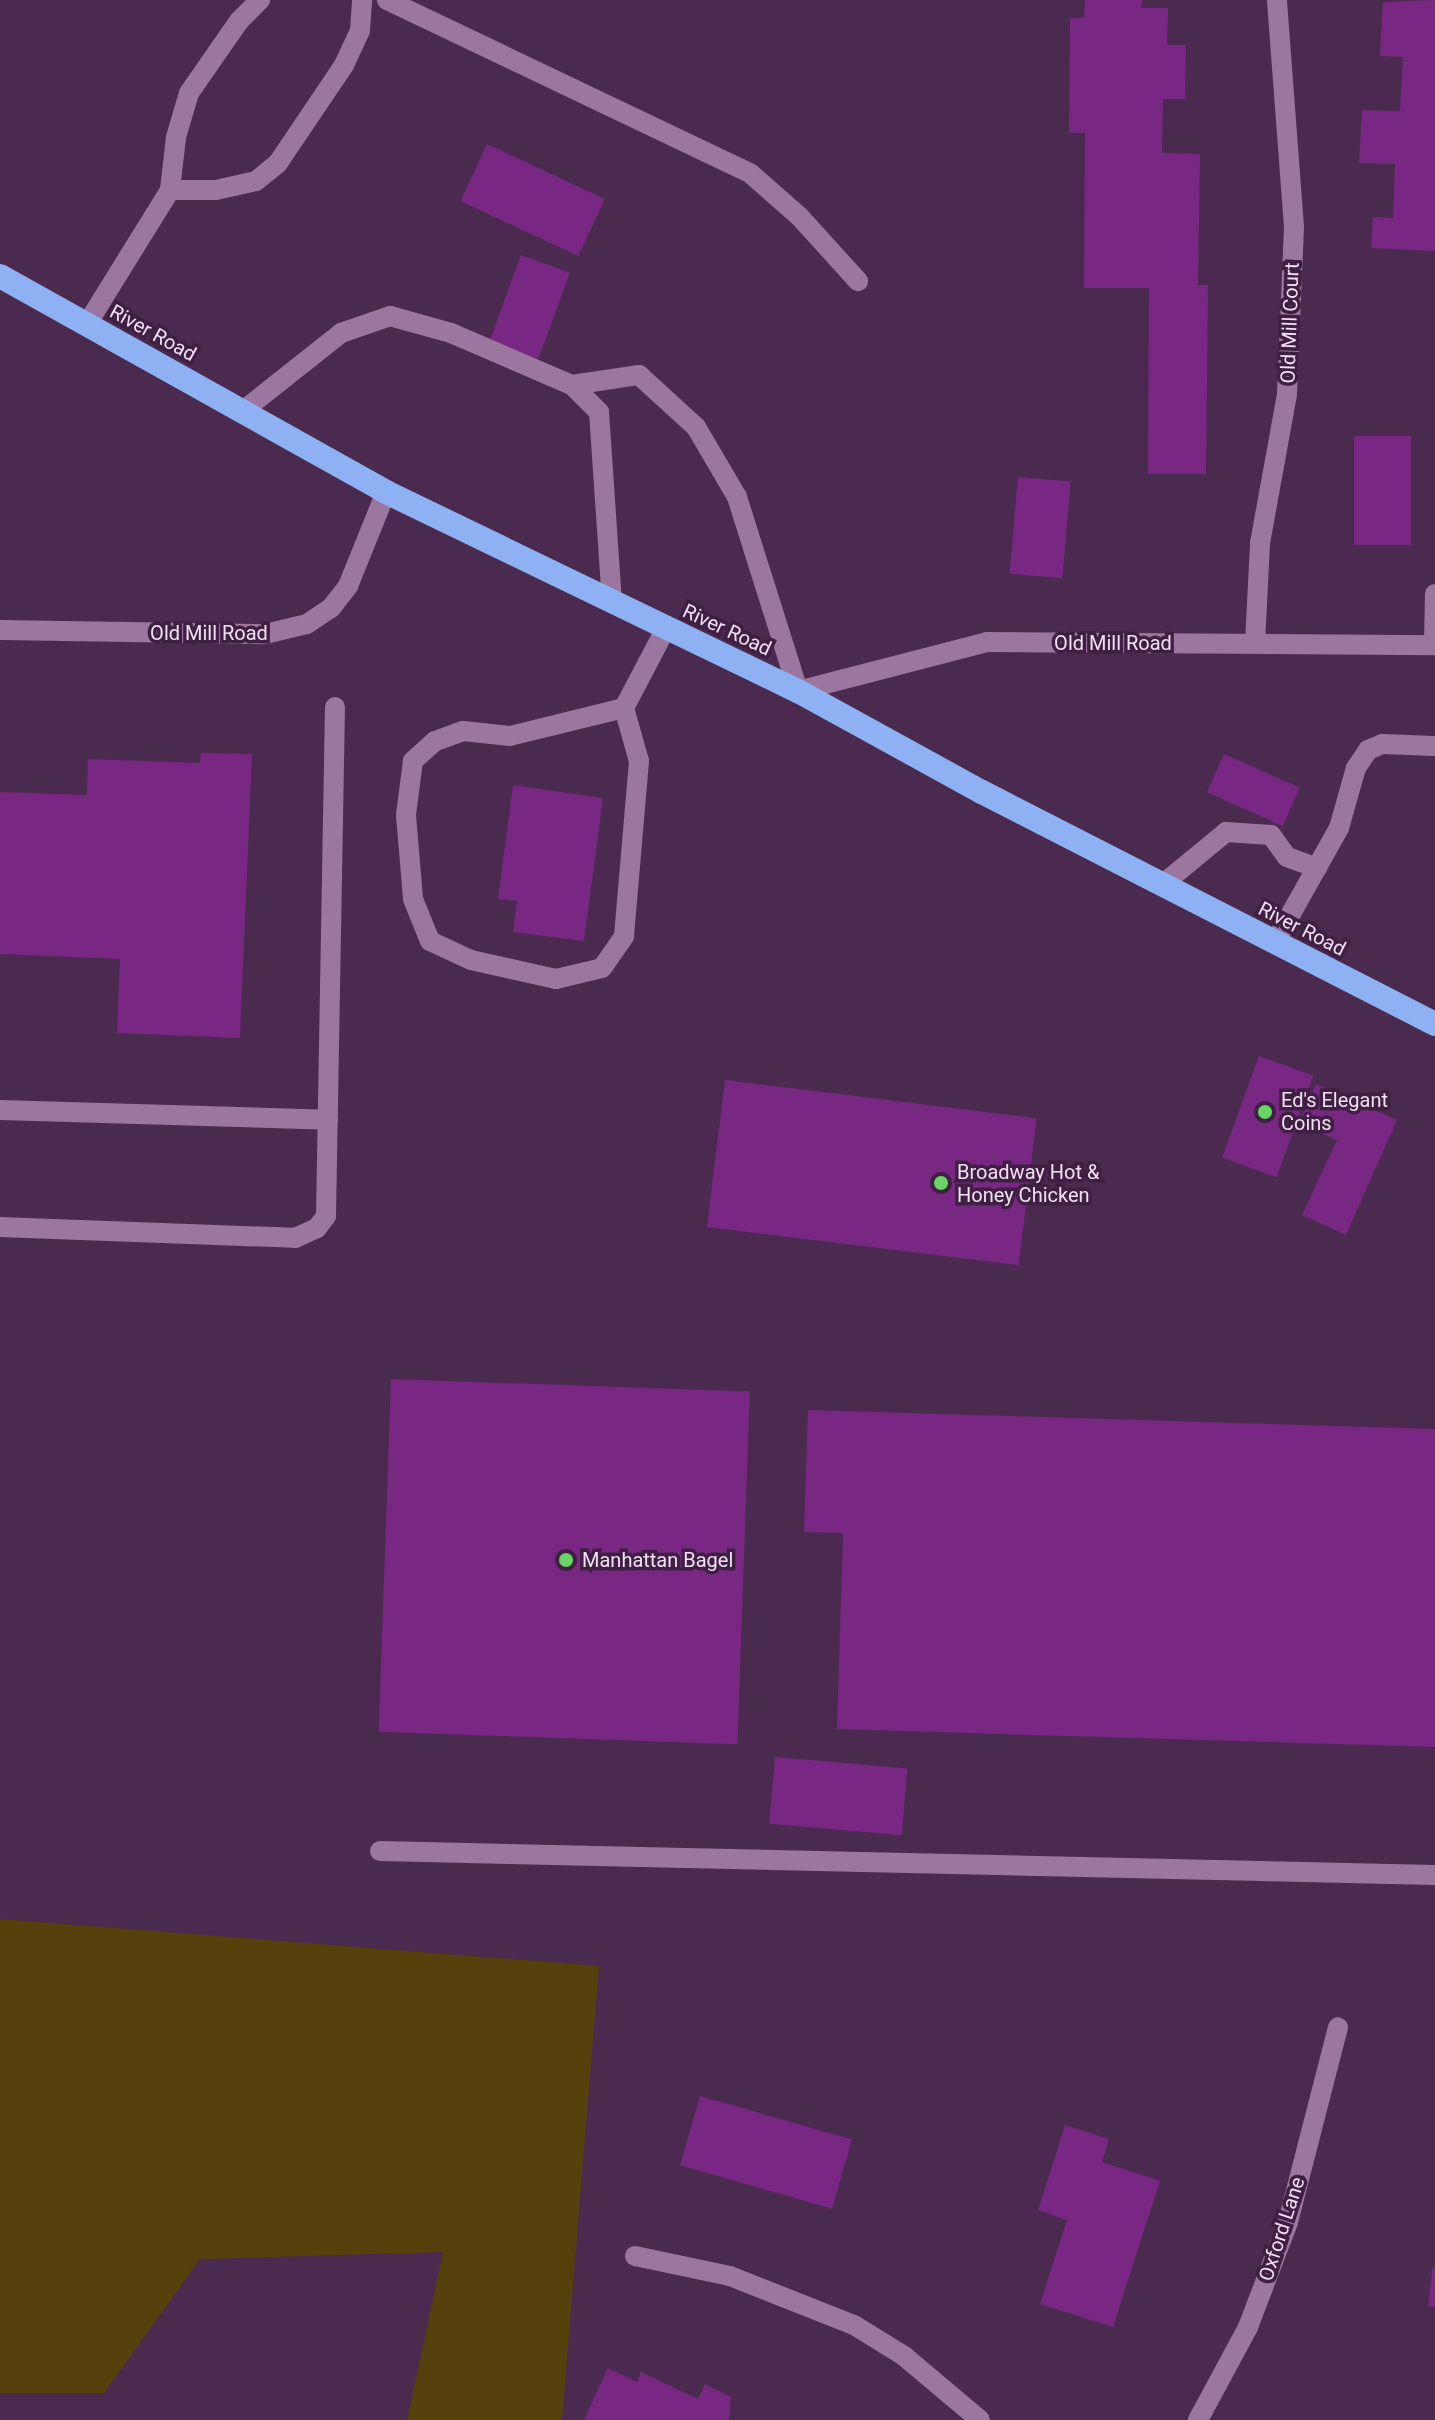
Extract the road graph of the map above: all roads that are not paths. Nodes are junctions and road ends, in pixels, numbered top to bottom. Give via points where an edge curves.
1 (260, 0) edge
2 (362, 0) edge
3 (387, 0) edge
4 (1277, 0) edge
5 (170, 190) junction
6 (0, 276) edge
7 (858, 281) dead end
8 (87, 324) junction
9 (572, 385) junction
10 (244, 410) junction
11 (386, 492) junction
12 (1435, 594) edge
13 (612, 602) junction
14 (666, 628) junction
15 (0, 630) edge
16 (1255, 643) junction
17 (1434, 645) edge
18 (798, 691) junction
19 (335, 707) dead end
20 (624, 708) junction
21 (1435, 746) edge
22 (1317, 868) junction
23 (1163, 884) junction
24 (1275, 942) junction
25 (1435, 1024) edge
26 (0, 1110) edge
27 (328, 1120) junction
28 (0, 1227) edge
29 (380, 1851) dead end
30 (1435, 1875) edge
31 (1338, 2027) dead end
32 (635, 2256) dead end
33 (980, 2420) edge
34 (1198, 2420) edge

1 - 5 street via 189,93 176,137
2 - 5 street via 360,30 344,65 278,163 256,181 216,190
3 - 7 street via 751,174 799,216
4 - 16 street, Old Mill Court via 1294,227 1287,394 1260,543
5 - 8 street
6 - 8 highway, River Road
8 - 10 highway, River Road
9 - 10 street via 451,333 390,316 341,333
9 - 13 street via 599,412
9 - 18 street via 639,375 696,427 737,497
10 - 11 highway, River Road
11 - 13 highway, River Road
11 - 15 street, Old Mill Road via 348,586 331,608 307,624 265,634
12 - 17 street
13 - 14 highway, River Road
14 - 18 highway, River Road
14 - 20 street
16 - 17 street, Old Mill Road
16 - 18 street, Old Mill Road via 987,642
18 - 23 highway, River Road
19 - 27 street
20 - 20 street via 510,736 463,731 435,741 413,761 406,815 413,899 430,941 471,960 556,979 602,968 624,936 639,761
21 - 22 street via 1382,744 1368,750 1356,768 1339,828
22 - 23 street via 1287,857 1271,835 1226,832
22 - 24 street
23 - 24 highway, River Road
24 - 25 highway, River Road
26 - 27 street
27 - 28 street via 326,1216 317,1228 295,1238
29 - 30 street
31 - 34 street, Oxford Lane via 1288,2222 1248,2327
32 - 33 street via 730,2276 842,2320 904,2356

